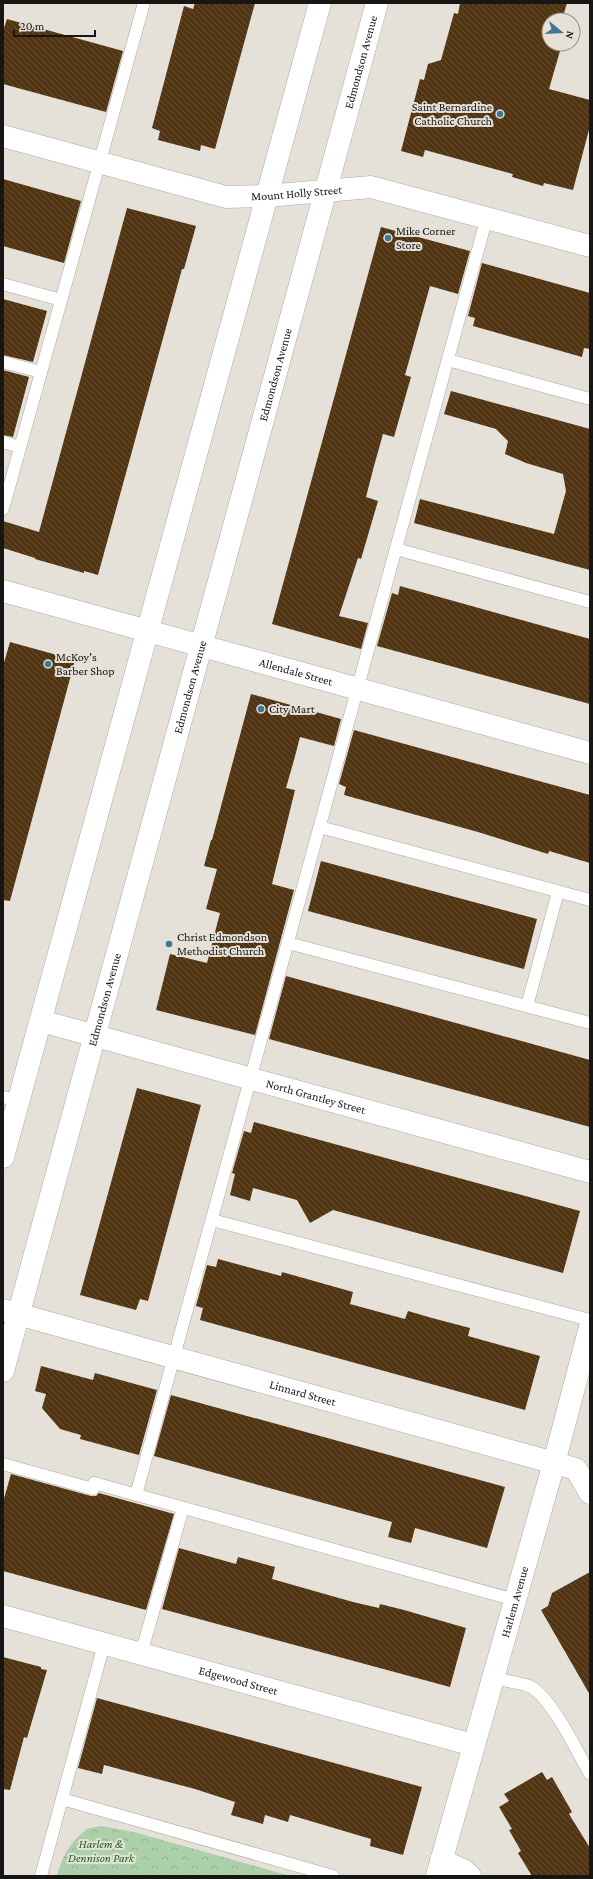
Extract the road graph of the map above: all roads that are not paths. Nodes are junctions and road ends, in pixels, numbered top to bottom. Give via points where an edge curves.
1 (144, 3) edge
2 (320, 3) edge
3 (377, 3) edge
4 (3, 136) edge
5 (100, 163) junction
6 (327, 190) junction
7 (266, 196) junction
8 (487, 217) junction
9 (590, 246) edge
10 (3, 284) edge
11 (61, 300) junction
12 (448, 360) junction
13 (3, 362) edge
14 (41, 372) junction
15 (590, 399) edge
16 (3, 442) edge
17 (20, 447) junction
18 (3, 509) edge
19 (396, 549) junction
20 (3, 591) edge
21 (590, 602) edge
22 (148, 631) junction
23 (202, 646) junction
24 (358, 688) junction
25 (590, 753) edge
26 (320, 827) junction
27 (558, 892) junction
28 (590, 900) edge
29 (288, 943) junction
30 (528, 1006) junction
31 (41, 1021) junction
32 (590, 1023) edge
33 (95, 1036) junction
34 (251, 1080) junction
35 (11, 1099) edge
36 (3, 1157) edge
37 (590, 1172) edge
38 (212, 1220) junction
39 (11, 1312) edge
40 (590, 1320) edge
41 (590, 1327) edge
42 (174, 1357) junction
43 (3, 1371) edge
44 (554, 1463) junction
45 (3, 1464) edge
46 (590, 1493) edge
47 (136, 1495) junction
48 (183, 1508) junction
49 (515, 1600) junction
50 (3, 1616) edge
51 (104, 1644) junction
52 (141, 1654) junction
53 (492, 1678) junction
54 (473, 1745) junction
55 (590, 1774) edge
56 (62, 1799) junction
57 (439, 1868) edge
58 (41, 1876) edge
59 (333, 1876) edge
60 (470, 1876) edge

1 - 5 lane
2 - 7 street
3 - 6 street, Edmondson Avenue
4 - 5 street, Mount Holly Street
5 - 7 street, Mount Holly Street via 226,197
5 - 11 lane
6 - 7 street, Mount Holly Street
6 - 8 street, Mount Holly Street via 371,187
6 - 23 street, Edmondson Avenue
7 - 22 street
8 - 9 street, Mount Holly Street
8 - 12 lane
10 - 11 lane
11 - 14 lane
12 - 15 lane
12 - 19 lane
13 - 14 lane
14 - 17 lane
16 - 17 lane
17 - 18 lane
19 - 21 lane
19 - 24 lane
20 - 22 street, Allendale Street
22 - 23 street, Allendale Street
22 - 31 street
23 - 24 street, Allendale Street
23 - 33 street, Edmondson Avenue
24 - 25 street, Allendale Street
24 - 26 lane
26 - 27 lane
26 - 29 lane
27 - 28 lane
27 - 30 lane
29 - 30 lane
29 - 34 lane
30 - 32 lane
31 - 33 street, North Grantley Street
31 - 35 street
33 - 34 street, North Grantley Street
33 - 39 street, Edmondson Avenue
34 - 37 street, North Grantley Street
34 - 38 lane
35 - 36 street
38 - 40 lane
38 - 42 lane
39 - 42 street, Linnard Street
39 - 43 street, Edmondson Avenue
41 - 44 street, Harlem Avenue
42 - 44 street, Linnard Street
42 - 47 lane
44 - 46 street, Linnard Street via 576,1469
44 - 49 street, Harlem Avenue
45 - 47 lane via 93,1489 94,1483
47 - 48 lane
48 - 49 lane
48 - 52 lane
49 - 53 street, Harlem Avenue
50 - 51 street, Edgewood Street
51 - 52 street, Edgewood Street
51 - 56 lane
52 - 54 street, Edgewood Street
53 - 54 street, Harlem Avenue
53 - 55 lane via 528,1686 539,1694 549,1704
54 - 57 street, Harlem Avenue
56 - 58 lane
56 - 59 lane
57 - 60 street via 465,1871

